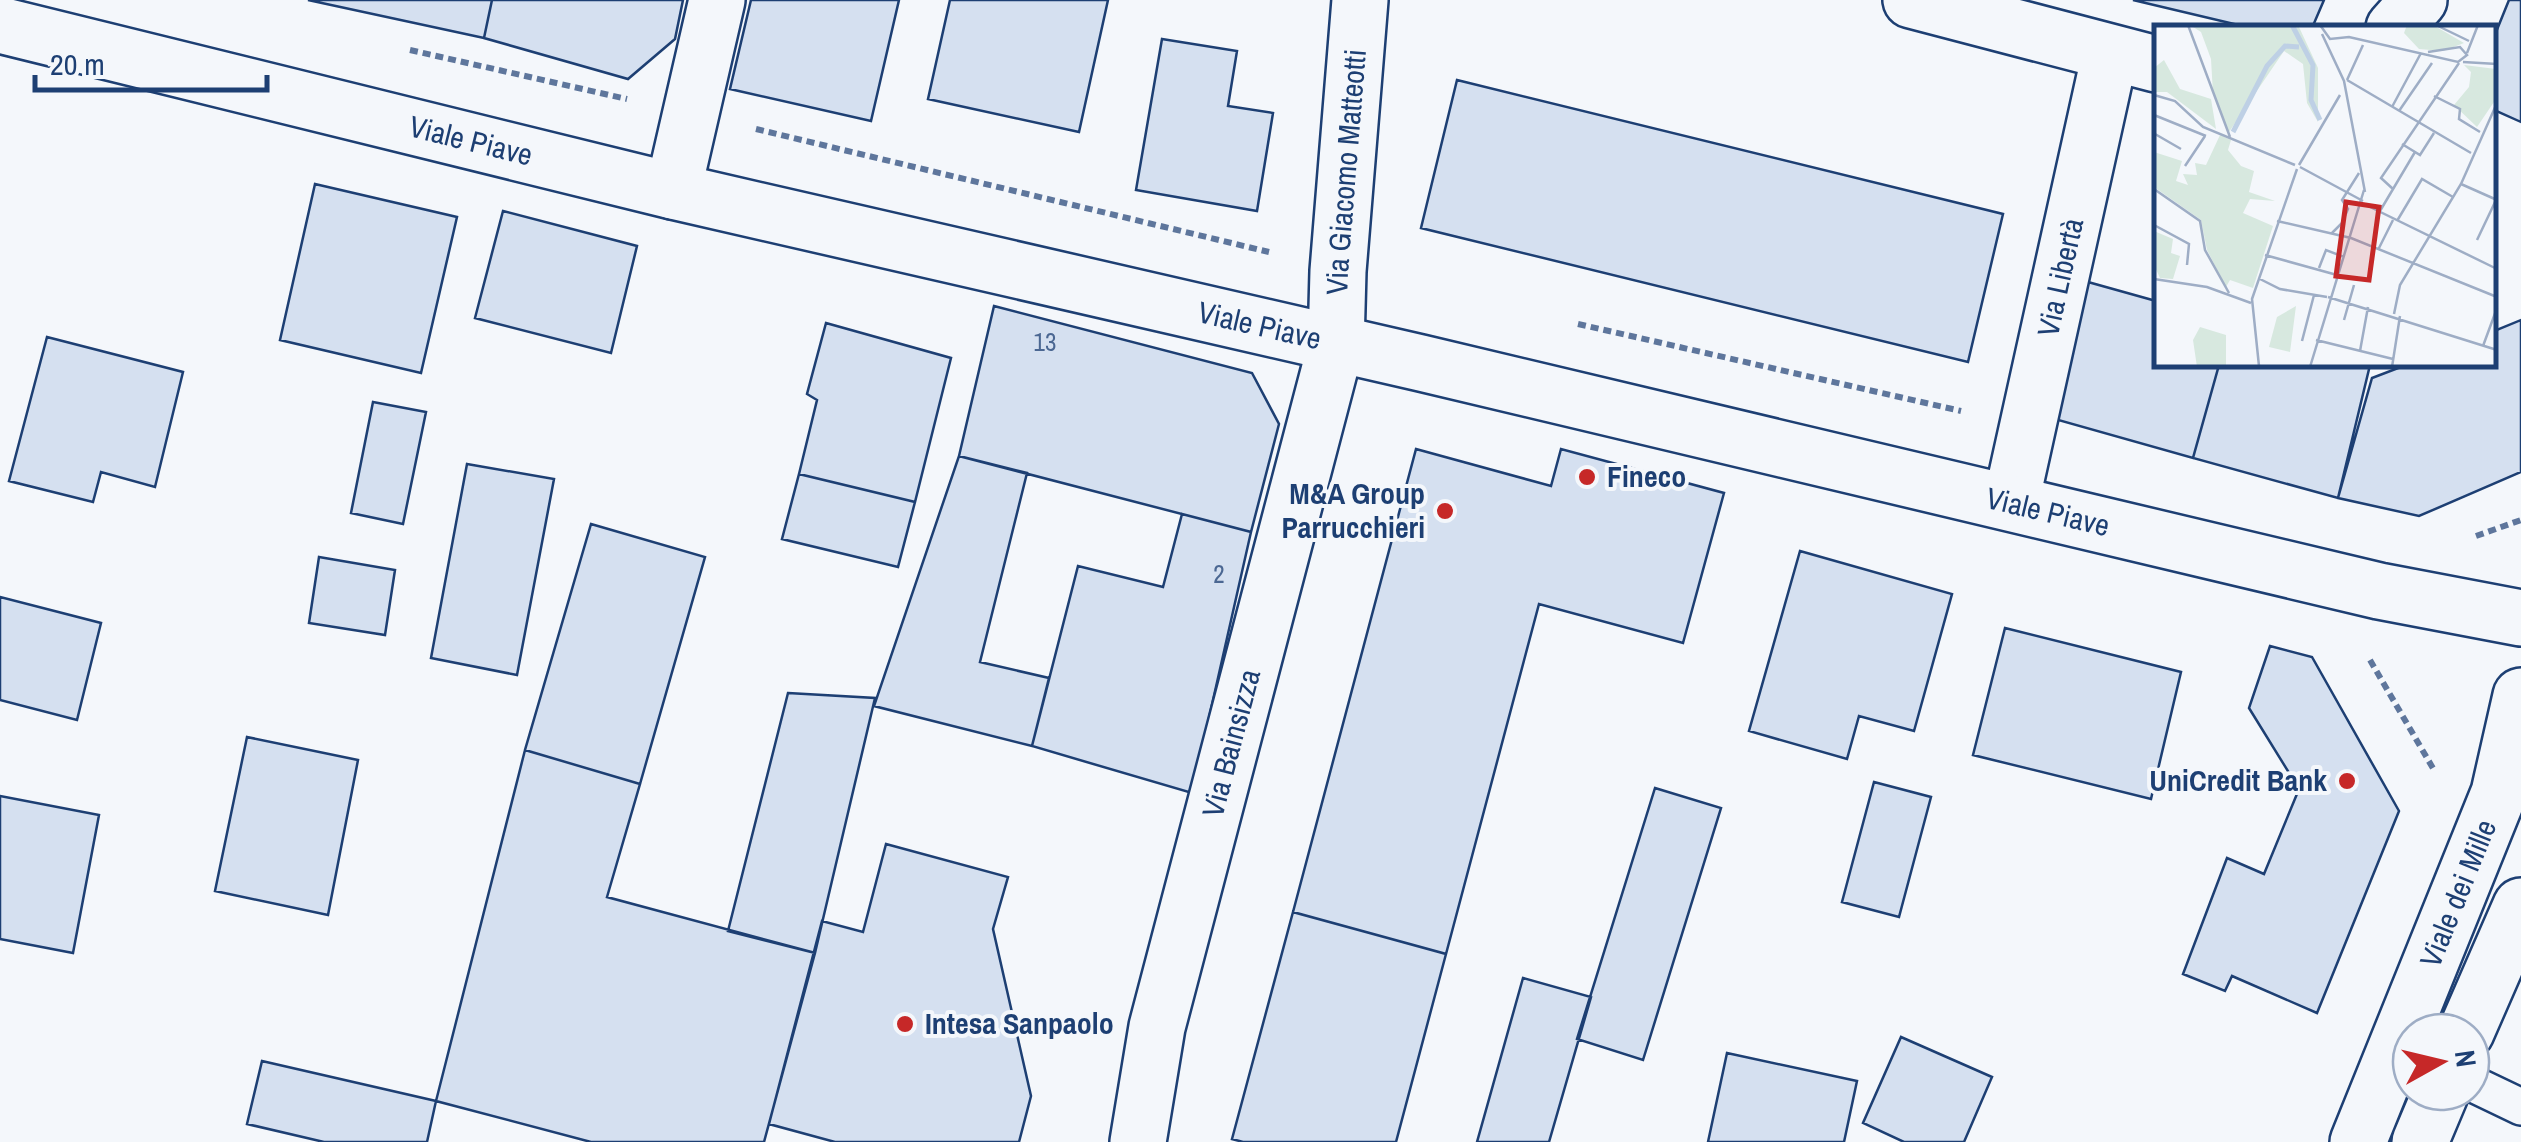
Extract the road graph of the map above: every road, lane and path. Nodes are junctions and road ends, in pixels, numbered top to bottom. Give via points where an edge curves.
1 (717, 0) edge
2 (1360, 0) edge
3 (1911, 0) edge
4 (2419, 0) edge
5 (28, 20) edge
6 (2397, 25) edge
7 (2133, 59) edge
8 (673, 191) junction
9 (1336, 345) junction
10 (2011, 502) junction
11 (2521, 618) edge
12 (2521, 696) edge
13 (2521, 906) edge
14 (2475, 1012) edge
15 (2491, 1092) edge
16 (2521, 1106) edge
17 (2433, 1112) edge
18 (1138, 1142) edge
19 (2358, 1142) edge
20 (2420, 1142) edge

1 - 8 street
2 - 9 street, Via Giacomo Matteotti
3 - 7 street
4 - 6 street
5 - 8 street, Viale Piave
7 - 10 street, Via Libertà
8 - 9 street, Viale Piave
9 - 10 street, Viale Piave
9 - 18 street, Via Bainsizza via 1157,1027
10 - 11 street, Viale Piave via 2379,591
12 - 19 street, Viale dei Mille via 2499,793
13 - 14 street, Viale dei Mille
15 - 16 lane
17 - 20 street

